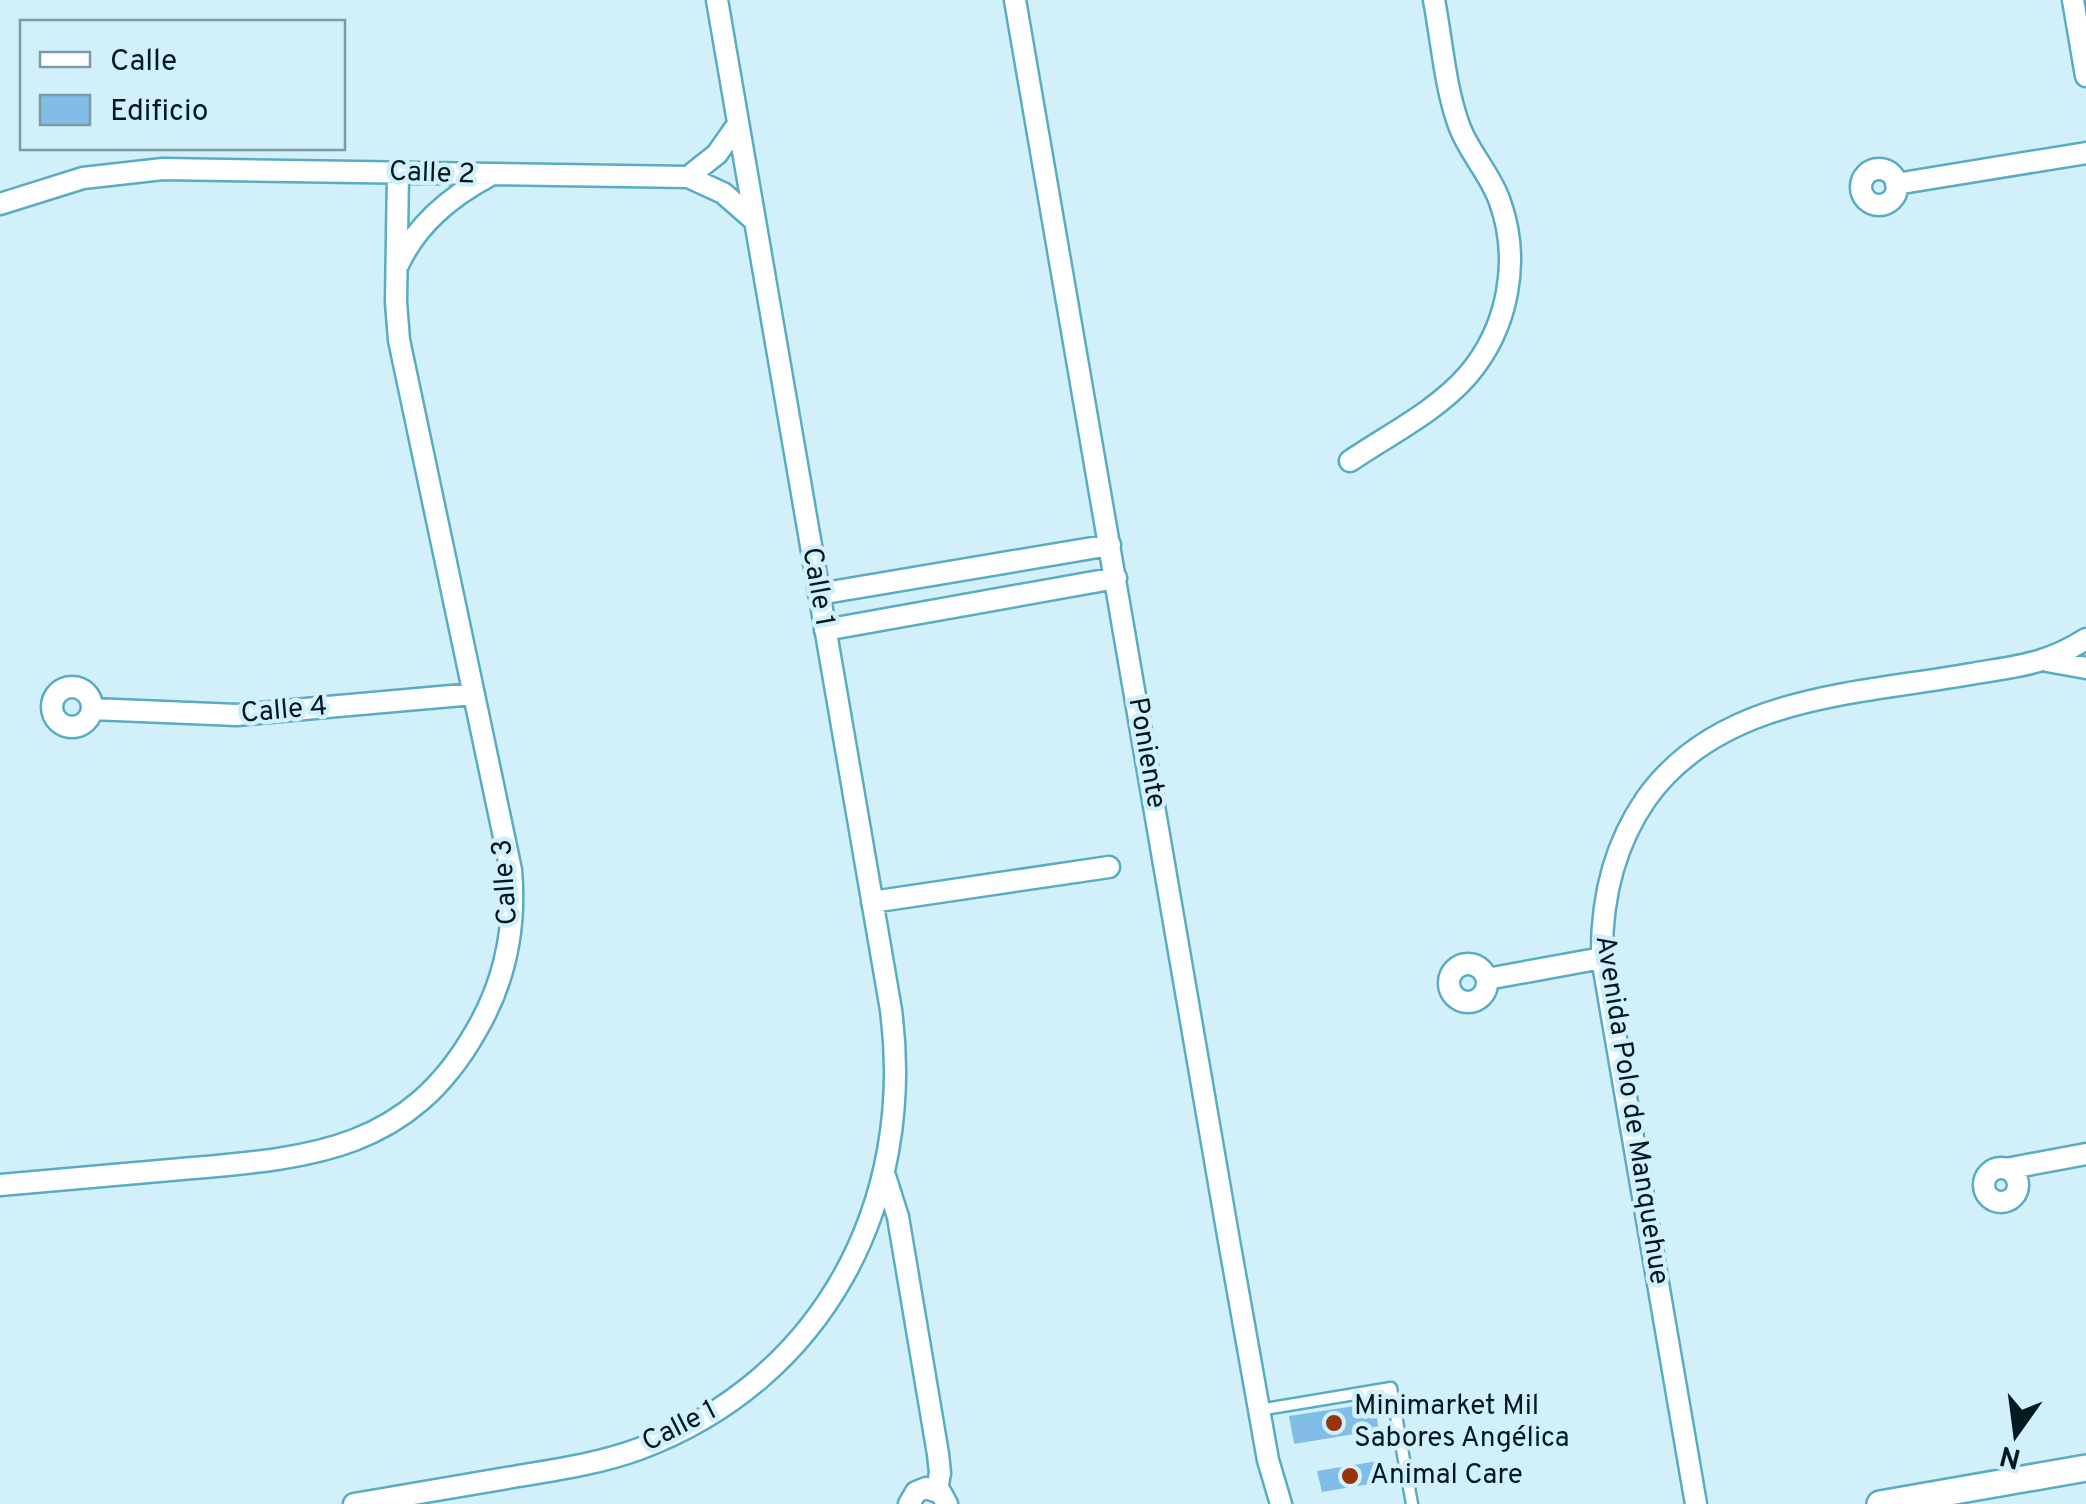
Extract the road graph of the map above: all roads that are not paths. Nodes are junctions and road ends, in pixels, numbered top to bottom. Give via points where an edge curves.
1 (717, 0) edge
2 (1014, 0) edge
3 (1434, 0) edge
4 (2073, 0) edge
5 (2086, 76) edge
6 (738, 124) junction
7 (2086, 153) edge
8 (398, 172) junction
9 (489, 176) junction
10 (688, 177) junction
11 (1896, 184) dead end
12 (0, 204) edge
13 (754, 220) junction
14 (396, 272) junction
15 (1350, 461) dead end
16 (1110, 545) junction
17 (1116, 578) junction
18 (818, 594) junction
19 (824, 630) junction
20 (2086, 639) edge
21 (2047, 661) junction
22 (2086, 668) edge
23 (474, 694) junction
24 (92, 708) dead end
25 (1108, 868) dead end
26 (872, 902) junction
27 (1602, 958) junction
28 (1486, 979) dead end
29 (2086, 1154) edge
30 (2006, 1169) dead end
31 (885, 1176) junction
32 (0, 1185) edge
33 (1259, 1410) junction
34 (2086, 1468) edge
35 (1940, 1493) junction
36 (942, 1497) edge
37 (354, 1504) edge
38 (909, 1504) edge
39 (1282, 1504) edge
40 (1412, 1504) edge
41 (1696, 1504) edge
42 (1880, 1504) edge
43 (1914, 1504) edge

1 - 6 street, Calle 1
2 - 16 street, Poniente
3 - 15 street via 1459,124 1505,216 1508,286 1494,332 1467,376
4 - 5 street
6 - 10 street
6 - 13 street, Calle 1
7 - 11 street
8 - 9 street, Calle 2
8 - 12 street, Calle 2 via 130,171 54,184
8 - 14 street, Calle 3
9 - 10 street, Calle 2
9 - 14 street via 432,216
10 - 13 street, Calle 2 via 723,193
13 - 18 street, Calle 1
14 - 23 street, Calle 3 via 399,340
16 - 17 street, Poniente
16 - 18 street
17 - 19 street
17 - 33 street, Poniente
18 - 19 street, Calle 1
19 - 26 street, Calle 1
20 - 21 street, Avenida Polo de Manquehue
21 - 22 street, Avenida Polo de Manquehue
21 - 27 street, Avenida Polo de Manquehue via 1780,709 1699,746 1652,791 1624,839 1605,897
23 - 24 street, Calle 4 via 227,716
23 - 32 street, Calle 3 via 511,870 511,930 482,1022 439,1083 371,1134 306,1156
25 - 26 street
26 - 31 street, Calle 1 via 896,1058
27 - 28 street
27 - 41 street, Avenida Polo de Manquehue
29 - 30 street
31 - 36 street, Calle 1 via 898,1216
31 - 37 street, Calle 1 via 862,1242 828,1302 779,1360 714,1412 606,1460
33 - 39 street, Poniente
33 - 40 lane via 1391,1388
34 - 35 street
35 - 42 street
35 - 43 street
36 - 38 street, Calle 1 via 921,1489

